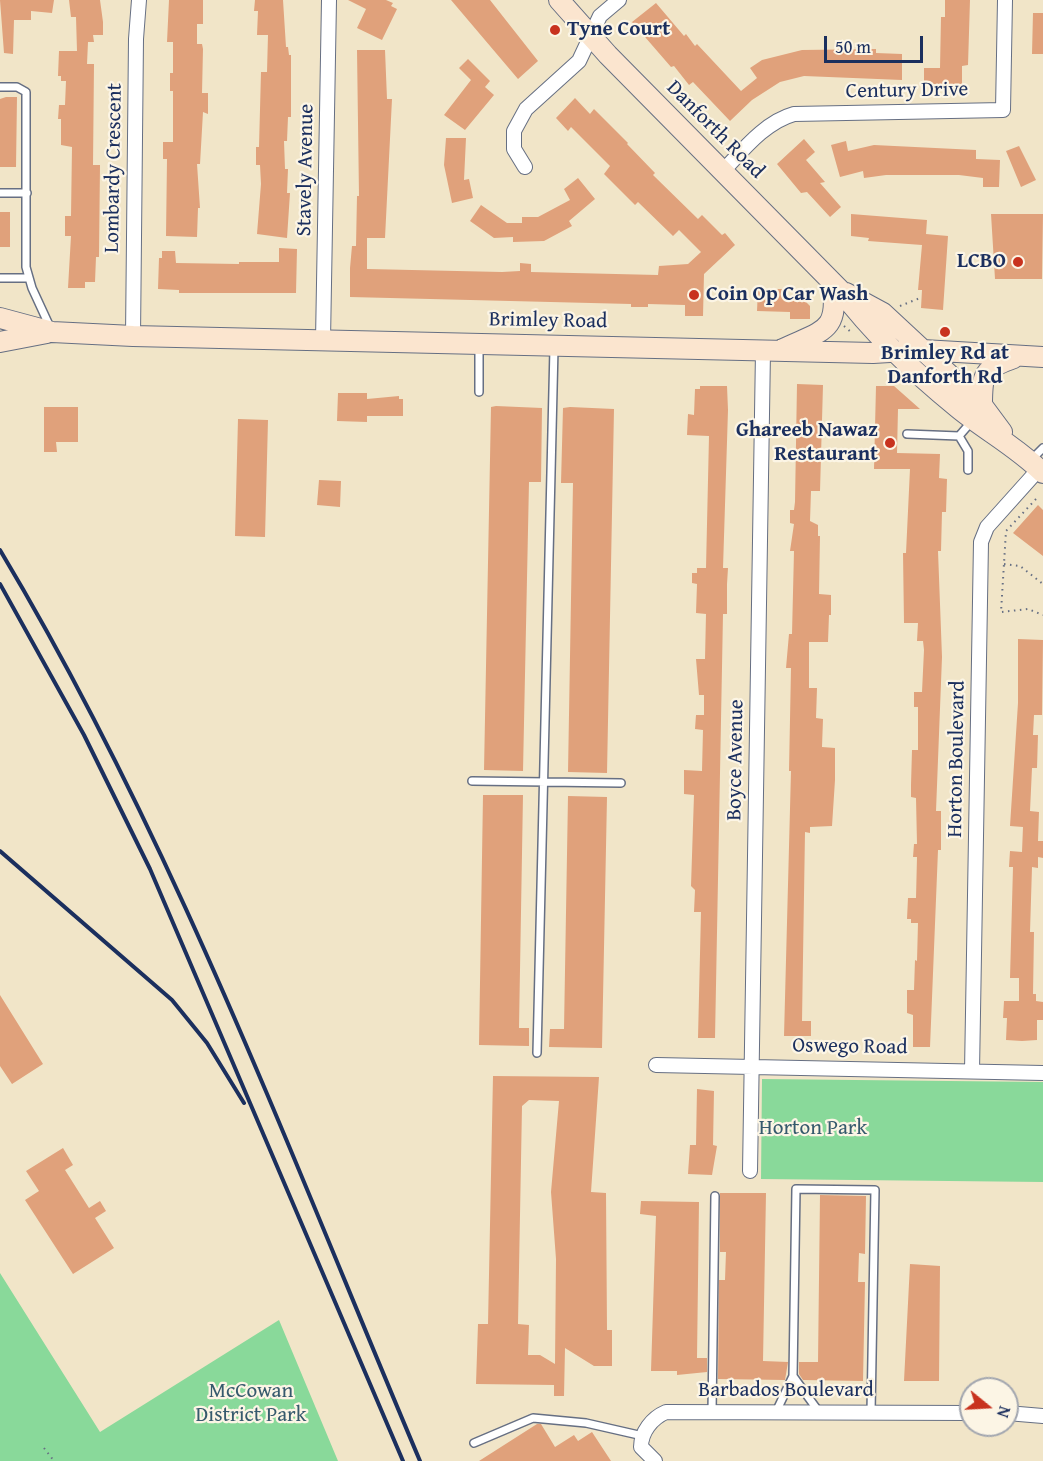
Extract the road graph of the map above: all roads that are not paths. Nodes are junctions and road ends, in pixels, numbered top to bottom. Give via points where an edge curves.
1 (139, 0) edge
2 (329, 0) edge
3 (559, 0) edge
4 (619, 0) edge
5 (1005, 0) edge
6 (590, 34) junction
7 (0, 87) edge
8 (525, 167) dead end
9 (723, 171) junction
10 (0, 193) edge
11 (27, 193) junction
12 (0, 278) edge
13 (29, 278) junction
14 (837, 287) junction
15 (0, 318) edge
16 (52, 332) junction
17 (133, 336) junction
18 (323, 340) junction
19 (0, 342) edge
20 (479, 344) junction
21 (554, 346) junction
22 (923, 350) junction
23 (771, 351) junction
24 (896, 352) junction
25 (1017, 357) junction
26 (1043, 357) edge
27 (479, 392) dead end
28 (977, 412) junction
29 (907, 434) dead end
30 (959, 436) junction
31 (1039, 463) edge
32 (968, 470) dead end
33 (471, 781) dead end
34 (543, 782) junction
35 (621, 783) dead end
36 (537, 1053) dead end
37 (656, 1065) dead end
38 (752, 1066) junction
39 (972, 1071) junction
40 (1043, 1073) edge
41 (750, 1171) dead end
42 (715, 1196) dead end
43 (793, 1376) junction
44 (712, 1412) junction
45 (776, 1412) junction
46 (819, 1412) junction
47 (871, 1412) junction
48 (959, 1413) edge
49 (1019, 1414) edge
50 (1043, 1416) edge
51 (643, 1436) junction
52 (474, 1443) dead end
53 (652, 1460) edge

1 - 17 street, Lombardy Crescent
2 - 18 street, Stavely Avenue
3 - 6 main road, Danforth Road
4 - 6 street via 600,16
5 - 9 street, Century Drive via 1003,110 794,114 780,118
6 - 8 street via 579,61 526,110 514,131 514,149
6 - 9 main road, Danforth Road
7 - 11 lane via 17,87 26,92
9 - 14 main road, Danforth Road
10 - 11 lane
11 - 13 lane
12 - 13 lane
13 - 16 lane
14 - 22 main road, Danforth Road via 883,313
14 - 23 main road via 832,321 822,331
14 - 24 main road, Danforth Road via 867,326
15 - 16 main road, Brimley Road
16 - 17 main road, Brimley Road
16 - 19 main road, Brimley Road
17 - 18 main road, Brimley Road
18 - 20 main road, Brimley Road
20 - 21 main road, Brimley Road
20 - 27 lane
21 - 23 main road, Brimley Road
21 - 34 lane
22 - 24 main road, Brimley Road
22 - 25 main road, Brimley Road
22 - 28 main road, Danforth Road
23 - 24 main road, Brimley Road
23 - 38 street, Boyce Avenue
24 - 28 main road, Danforth Road
25 - 26 main road, Brimley Road
25 - 28 main road via 993,366 982,380
28 - 30 lane
28 - 31 main road, Danforth Road via 1012,446
29 - 30 lane
30 - 32 lane via 968,451
31 - 39 street, Horton Boulevard via 987,527 981,542
33 - 34 lane
34 - 35 lane
34 - 36 lane
37 - 38 street, Oswego Road
38 - 39 street, Oswego Road
38 - 41 street, Boyce Avenue
39 - 40 street, Oswego Road
42 - 44 lane
43 - 45 lane
43 - 46 lane
43 - 47 lane via 796,1189 875,1190
44 - 45 street, Barbados Boulevard
44 - 51 street, Barbados Boulevard via 666,1412 646,1428
45 - 46 street, Barbados Boulevard
46 - 47 street, Barbados Boulevard
47 - 48 street, Barbados Boulevard
49 - 50 street
51 - 52 lane via 586,1423 533,1418
51 - 53 street via 641,1448

